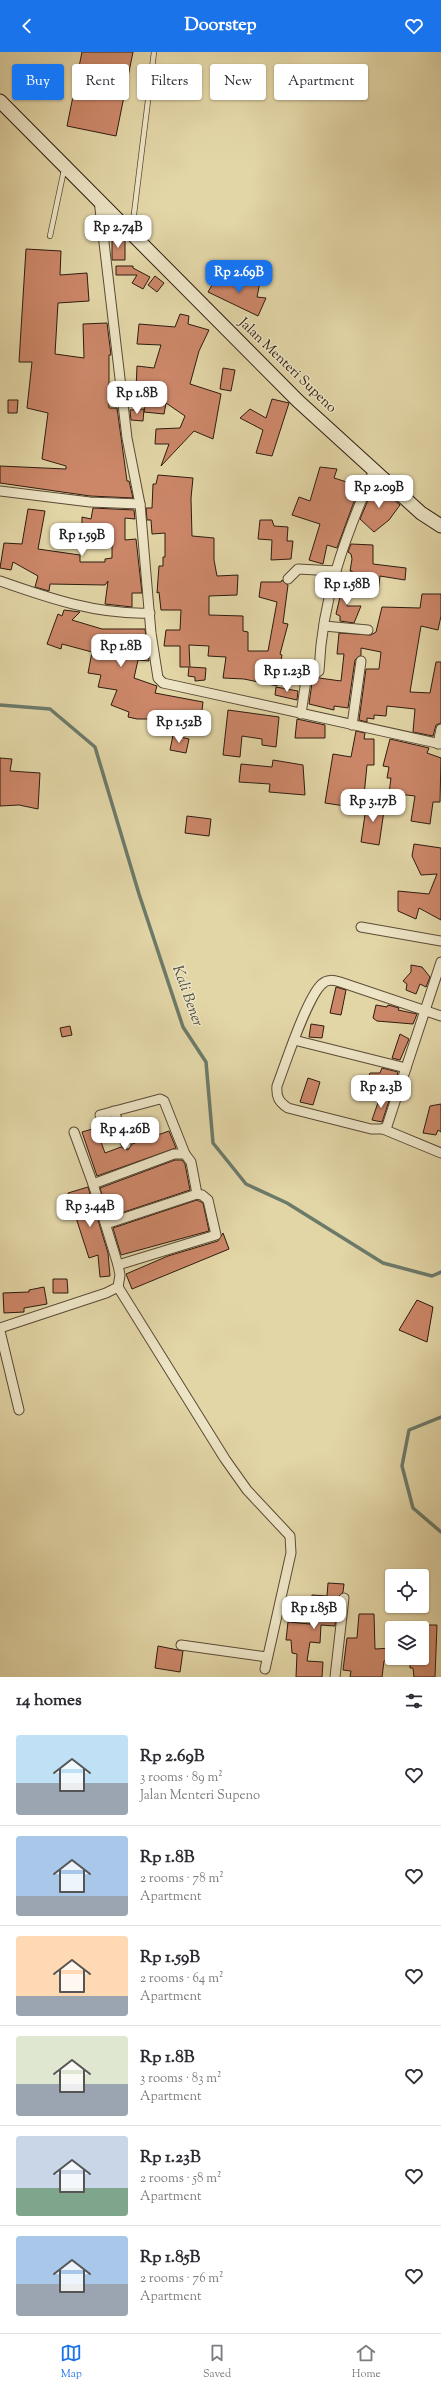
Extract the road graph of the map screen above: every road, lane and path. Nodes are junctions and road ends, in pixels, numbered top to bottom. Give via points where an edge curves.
1 (154, 52) edge
2 (0, 101) edge
3 (65, 166) junction
4 (99, 200) junction
5 (131, 232) junction
6 (50, 236) dead end
7 (374, 470) junction
8 (0, 491) edge
9 (140, 504) junction
10 (441, 526) edge
11 (336, 571) junction
12 (288, 579) dead end
13 (0, 581) edge
14 (150, 613) junction
15 (324, 626) junction
16 (368, 630) dead end
17 (361, 661) dead end
18 (302, 714) junction
19 (352, 725) junction
20 (441, 730) edge
21 (440, 744) edge
22 (361, 927) dead end
23 (441, 941) edge
24 (441, 962) edge
25 (425, 1011) junction
26 (441, 1016) edge
27 (294, 1040) junction
28 (406, 1068) junction
29 (114, 1111) junction
30 (100, 1115) dead end
31 (383, 1129) junction
32 (74, 1132) dead end
33 (126, 1144) dead end
34 (441, 1153) edge
35 (185, 1154) junction
36 (93, 1184) junction
37 (197, 1194) junction
38 (106, 1224) junction
39 (118, 1265) junction
40 (118, 1287) junction
41 (0, 1328) edge
42 (0, 1331) edge
43 (19, 1410) dead end
44 (344, 1598) dead end
45 (181, 1645) dead end
46 (267, 1657) junction
47 (265, 1670) dead end
48 (335, 1677) edge

1 - 5 lane
2 - 3 main road, Jalan Menteri Supeno
3 - 4 main road, Jalan Menteri Supeno
3 - 6 lane
4 - 5 main road, Jalan Menteri Supeno
4 - 9 street via 127,438
5 - 7 main road, Jalan Menteri Supeno via 298,401
7 - 10 main road, Jalan Menteri Supeno via 421,513
7 - 11 street via 346,534
8 - 9 street via 90,502
9 - 14 street
11 - 12 street via 298,569
11 - 15 street via 330,586
13 - 14 street via 87,607
14 - 18 street via 155,669 158,678 163,682
15 - 16 street
15 - 18 street via 319,671 306,680
17 - 19 street
18 - 19 street
19 - 21 street
20 - 21 street
22 - 23 street
24 - 25 street
25 - 26 street
25 - 27 street via 340,982 328,981 322,984 312,999
25 - 28 street
27 - 28 street
27 - 31 street via 277,1086 278,1100 282,1104 288,1108 371,1130
28 - 31 street via 387,1126
29 - 30 street
29 - 33 street
29 - 35 street via 160,1099 164,1101
31 - 34 street
32 - 36 street
35 - 36 street via 174,1154
35 - 37 street via 191,1162
36 - 38 street
37 - 38 street
37 - 39 street via 208,1200 216,1235
38 - 39 street
39 - 40 street
40 - 41 street
40 - 46 street via 225,1459 247,1490 290,1536 291,1553
42 - 43 street
44 - 48 street
45 - 46 street
46 - 47 street

